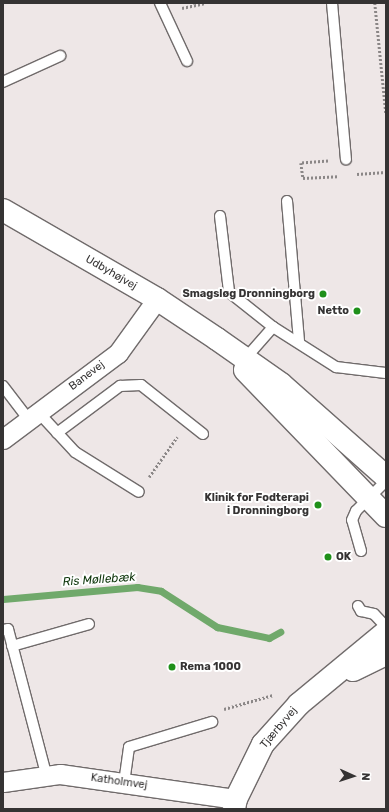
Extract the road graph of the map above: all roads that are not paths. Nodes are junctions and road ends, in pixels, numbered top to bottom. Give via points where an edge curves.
1 (160, 3) edge
2 (332, 3) edge
3 (60, 56) dead end
4 (187, 61) dead end
5 (3, 82) edge
6 (346, 159) dead end
7 (286, 201) dead end
8 (3, 210) edge
9 (220, 216) dead end
10 (157, 299) junction
11 (273, 327) junction
12 (299, 342) junction
13 (243, 362) junction
14 (386, 373) edge
15 (3, 386) edge
16 (34, 416) junction
17 (57, 433) junction
18 (202, 434) dead end
19 (3, 439) edge
20 (386, 477) edge
21 (386, 481) edge
22 (138, 492) road end
23 (369, 499) junction
24 (386, 516) edge
25 (361, 551) dead end
26 (358, 606) dead end
27 (89, 624) dead end
28 (386, 627) edge
29 (3, 630) edge
30 (386, 632) edge
31 (12, 646) junction
32 (386, 654) edge
33 (330, 680) junction
34 (212, 722) road end
35 (46, 774) junction
36 (3, 782) edge
37 (124, 783) junction
38 (235, 804) edge

1 - 4 lane
2 - 6 lane
3 - 5 lane
7 - 12 lane
8 - 10 street, Udbyhøjvej
9 - 11 lane via 229,292
10 - 13 street, Udbyhøjvej via 217,339
10 - 16 street, Banevej via 118,353
11 - 12 lane
11 - 13 lane
12 - 14 lane via 336,367
13 - 20 street, Udbyhøjvej via 282,384
13 - 23 street, Udbyhøjvej
15 - 16 lane
16 - 17 lane
16 - 19 street, Banevej
17 - 18 lane via 120,386 141,385
17 - 22 lane via 75,452
21 - 23 lane
23 - 24 street, Udbyhøjvej
23 - 25 lane via 356,511 352,520
26 - 28 lane via 361,612 374,614
27 - 31 lane
29 - 31 lane via 8,629
30 - 33 street, Tjærbyvej
31 - 35 lane
32 - 33 street, Tjærbyvej
33 - 38 street, Tjærbyvej via 299,704 264,744
34 - 37 lane via 129,747
35 - 36 street, Katholmvej
35 - 37 street, Katholmvej
37 - 38 street, Katholmvej

